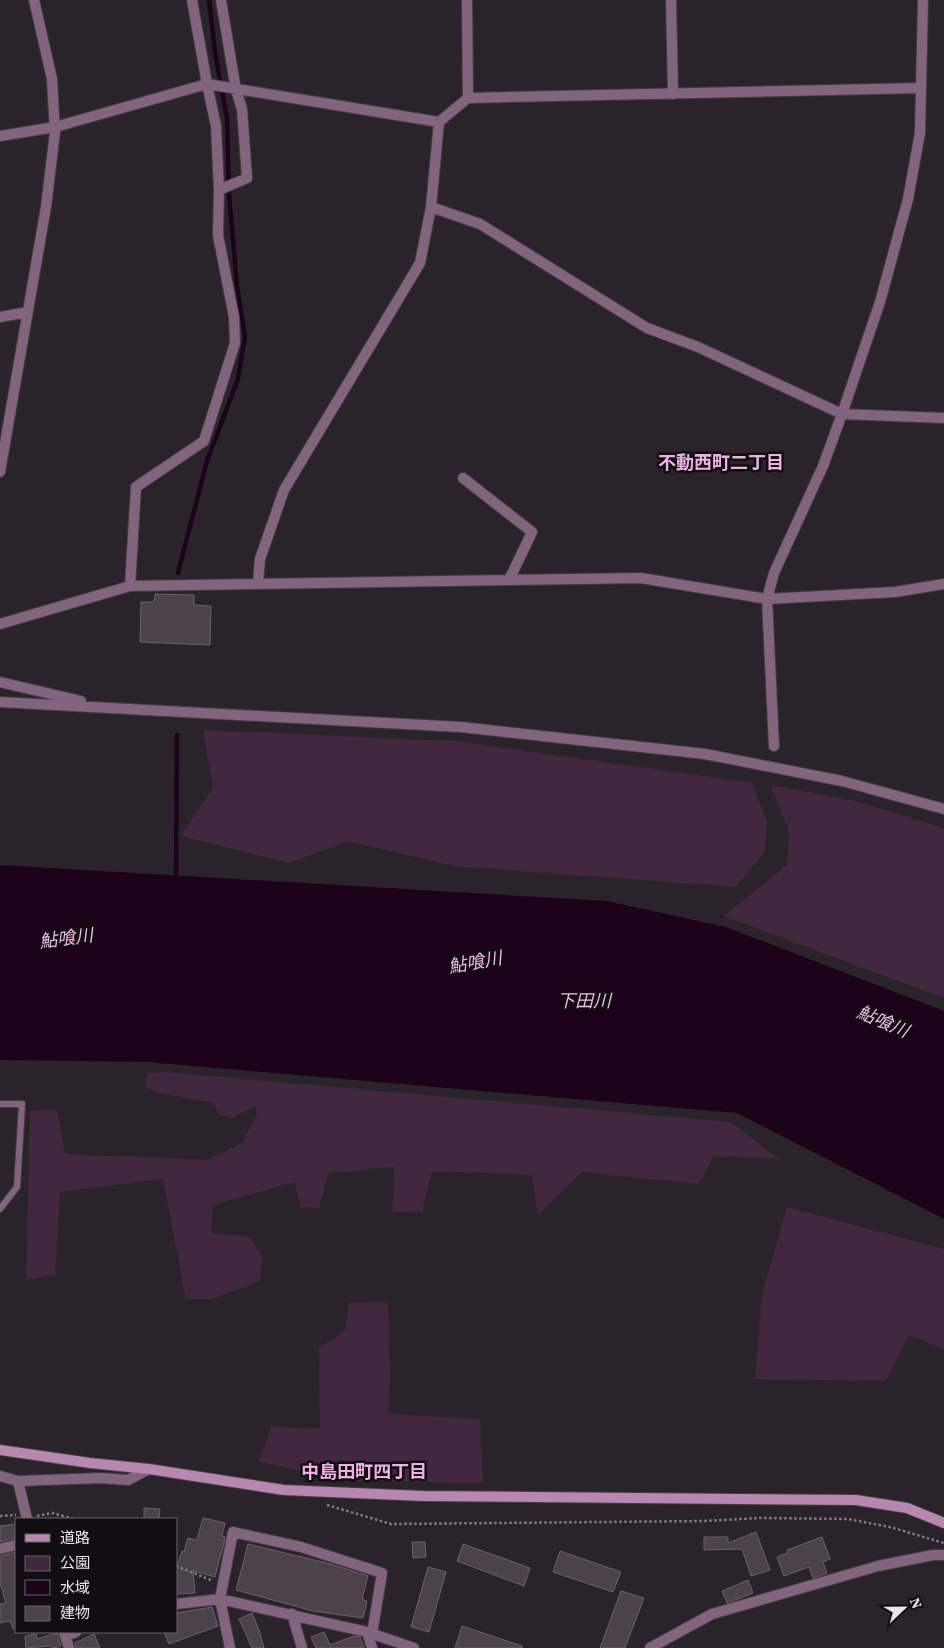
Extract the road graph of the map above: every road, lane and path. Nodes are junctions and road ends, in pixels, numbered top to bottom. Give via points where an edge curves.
1 (34, 0) edge
2 (192, 0) edge
3 (221, 0) edge
4 (467, 0) edge
5 (671, 0) edge
6 (923, 0) edge
7 (210, 84) junction
8 (233, 88) junction
9 (921, 88) junction
10 (673, 94) junction
11 (468, 98) junction
12 (439, 122) junction
13 (55, 127) junction
14 (0, 136) edge
15 (221, 189) junction
16 (431, 207) junction
17 (27, 312) junction
18 (0, 317) edge
19 (842, 414) junction
20 (944, 418) edge
21 (0, 472) edge
22 (463, 478) dead end
23 (510, 578) junction
24 (258, 583) junction
25 (944, 584) edge
26 (130, 586) junction
27 (767, 599) junction
28 (0, 624) edge
29 (0, 682) edge
30 (0, 702) edge
31 (104, 706) junction
32 (774, 746) dead end
33 (944, 809) edge
34 (0, 1104) edge
35 (0, 1209) edge
36 (0, 1450) edge
37 (149, 1469) junction
38 (0, 1476) edge
39 (18, 1481) junction
40 (318, 1502) dead end
41 (27, 1518) edge
42 (70, 1518) edge
43 (944, 1523) edge
44 (944, 1543) edge
45 (15, 1545) edge
46 (0, 1549) edge
47 (944, 1555) edge
48 (178, 1567) edge
49 (221, 1584) junction
50 (220, 1599) junction
51 (178, 1604) edge
52 (292, 1614) junction
53 (370, 1633) junction
54 (64, 1634) edge
55 (69, 1648) edge
56 (230, 1648) edge
57 (302, 1648) edge
58 (372, 1648) edge
59 (414, 1648) edge
60 (650, 1648) edge

1 - 13 street via 52,79
2 - 7 street
3 - 8 street
4 - 11 street
5 - 10 street
6 - 9 street
7 - 8 street
7 - 13 street
7 - 15 street
8 - 12 street
8 - 15 street via 242,109 247,178
9 - 10 street
9 - 19 street via 920,133 908,199 880,302
10 - 11 street
11 - 12 street
12 - 16 street
13 - 14 street
13 - 17 street via 46,207
15 - 26 street via 218,235 236,343 204,442 136,487
16 - 19 street via 480,224 647,328 698,347
16 - 24 street via 420,263 284,490 260,559
17 - 18 street
17 - 21 street
19 - 20 street
19 - 27 street via 823,466 774,573
22 - 23 street via 532,532
23 - 24 street
23 - 27 street via 640,578
24 - 26 street
25 - 27 street via 895,592
26 - 28 street
27 - 32 street
29 - 31 street
30 - 31 street
31 - 33 street via 461,727 705,754 842,781
34 - 35 lane via 22,1104 17,1187
36 - 37 street
37 - 39 street via 128,1480
37 - 43 street via 284,1490 423,1496 856,1500 907,1508
38 - 39 street
39 - 41 street
40 - 44 path via 391,1524 848,1519
41 - 42 path via 52,1513
45 - 46 street
47 - 60 street via 878,1566 712,1614
48 - 49 path
49 - 50 street
49 - 53 street via 233,1532 301,1548 382,1573
50 - 51 street
50 - 52 street
50 - 56 street
52 - 53 street
52 - 57 street
53 - 58 street
53 - 59 street
54 - 55 street

